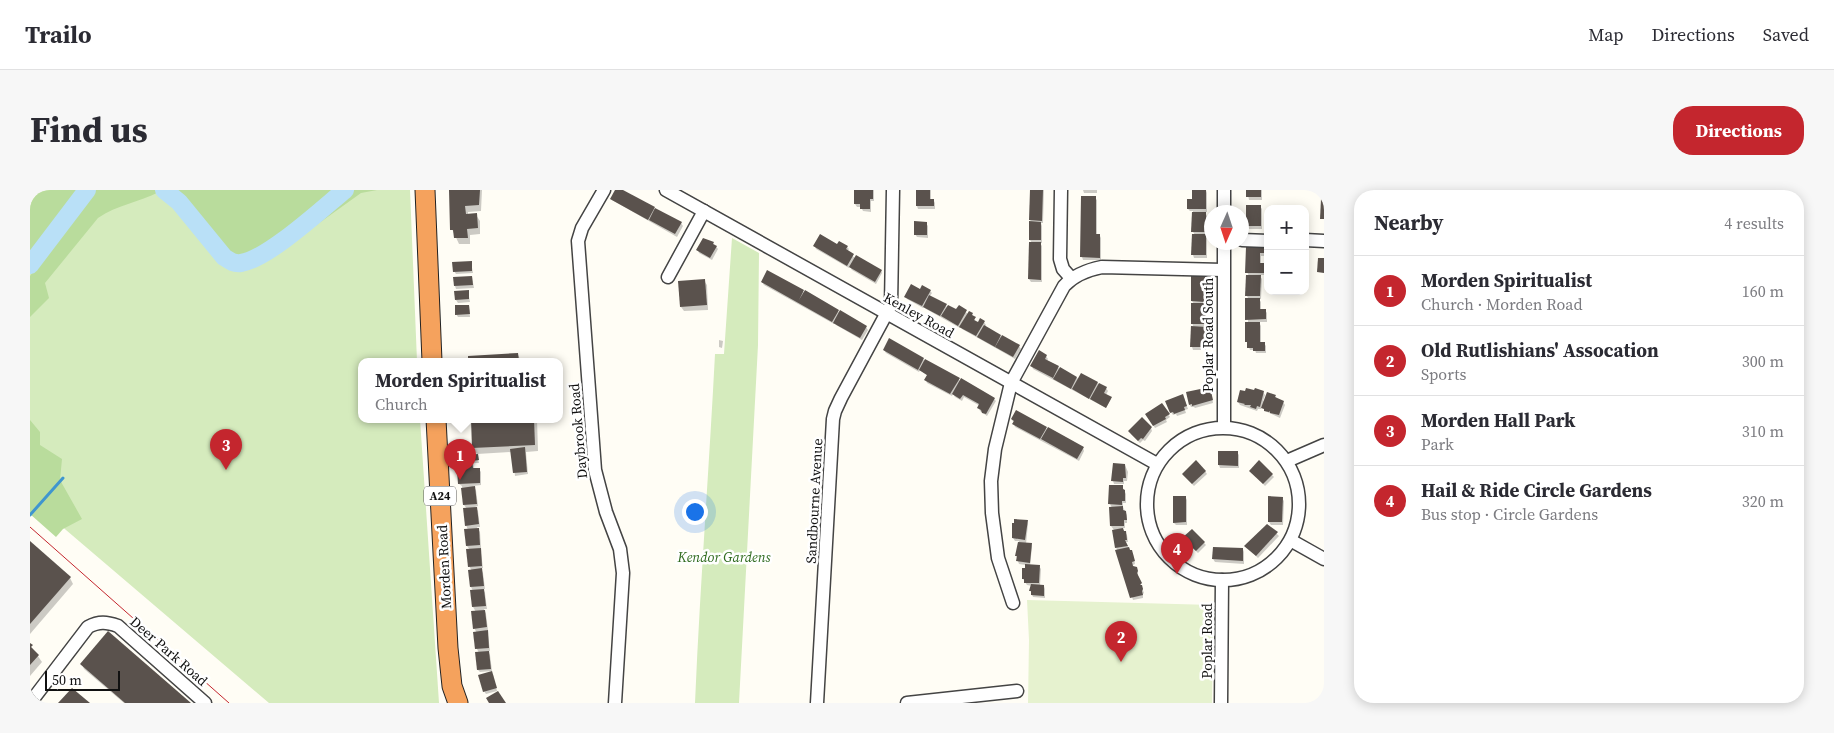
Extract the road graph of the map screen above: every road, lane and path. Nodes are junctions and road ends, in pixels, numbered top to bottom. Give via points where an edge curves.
1 (425, 190) edge
2 (604, 190) edge
3 (666, 190) edge
4 (893, 190) edge
5 (1061, 190) edge
6 (1224, 190) edge
7 (1224, 205) edge
8 (704, 211) junction
9 (1249, 240) edge
10 (1264, 240) edge
11 (1309, 240) edge
12 (1324, 240) edge
13 (1224, 250) edge
14 (1223, 270) junction
15 (668, 277) dead end
16 (1071, 278) junction
17 (887, 314) junction
18 (432, 358) edge
19 (1011, 383) junction
20 (436, 423) edge
21 (1224, 427) junction
22 (1324, 445) edge
23 (1287, 461) junction
24 (1157, 464) junction
25 (1292, 541) junction
26 (1324, 559) edge
27 (1222, 580) junction
28 (1013, 603) dead end
29 (1017, 691) dead end
30 (453, 697) edge
31 (30, 703) edge
32 (206, 703) edge
33 (615, 703) edge
34 (817, 703) edge
35 (906, 703) edge
36 (1221, 703) edge

1 - 18 highway
2 - 33 street, Daybrook Road via 578,241 595,470 622,559
3 - 8 street, Kenley Road
4 - 17 street, Sandbourne Avenue via 892,300
5 - 16 street via 1060,259
6 - 7 street
8 - 15 street
8 - 17 street, Kenley Road
9 - 10 street
11 - 12 street
13 - 14 street, Poplar Road South
14 - 16 street via 1102,267
14 - 21 street, Poplar Road South
16 - 19 street
17 - 19 street, Kenley Road
17 - 34 street, Sandbourne Avenue via 835,411
19 - 24 street, Kenley Road
19 - 28 street via 997,442 991,495 998,558
20 - 30 highway, Morden Road / A24
21 - 23 street via 1253,434
21 - 24 street via 1189,434 1176,441
22 - 23 street
23 - 25 street via 1296,481 1299,511
24 - 27 street via 1148,489 1147,514 1157,542 1174,562 1195,575
25 - 26 street
25 - 27 street via 1277,559 1260,570 1240,578
27 - 36 street, Poplar Road
29 - 35 street
31 - 32 street, Deer Park Road via 88,627 108,622 118,626

